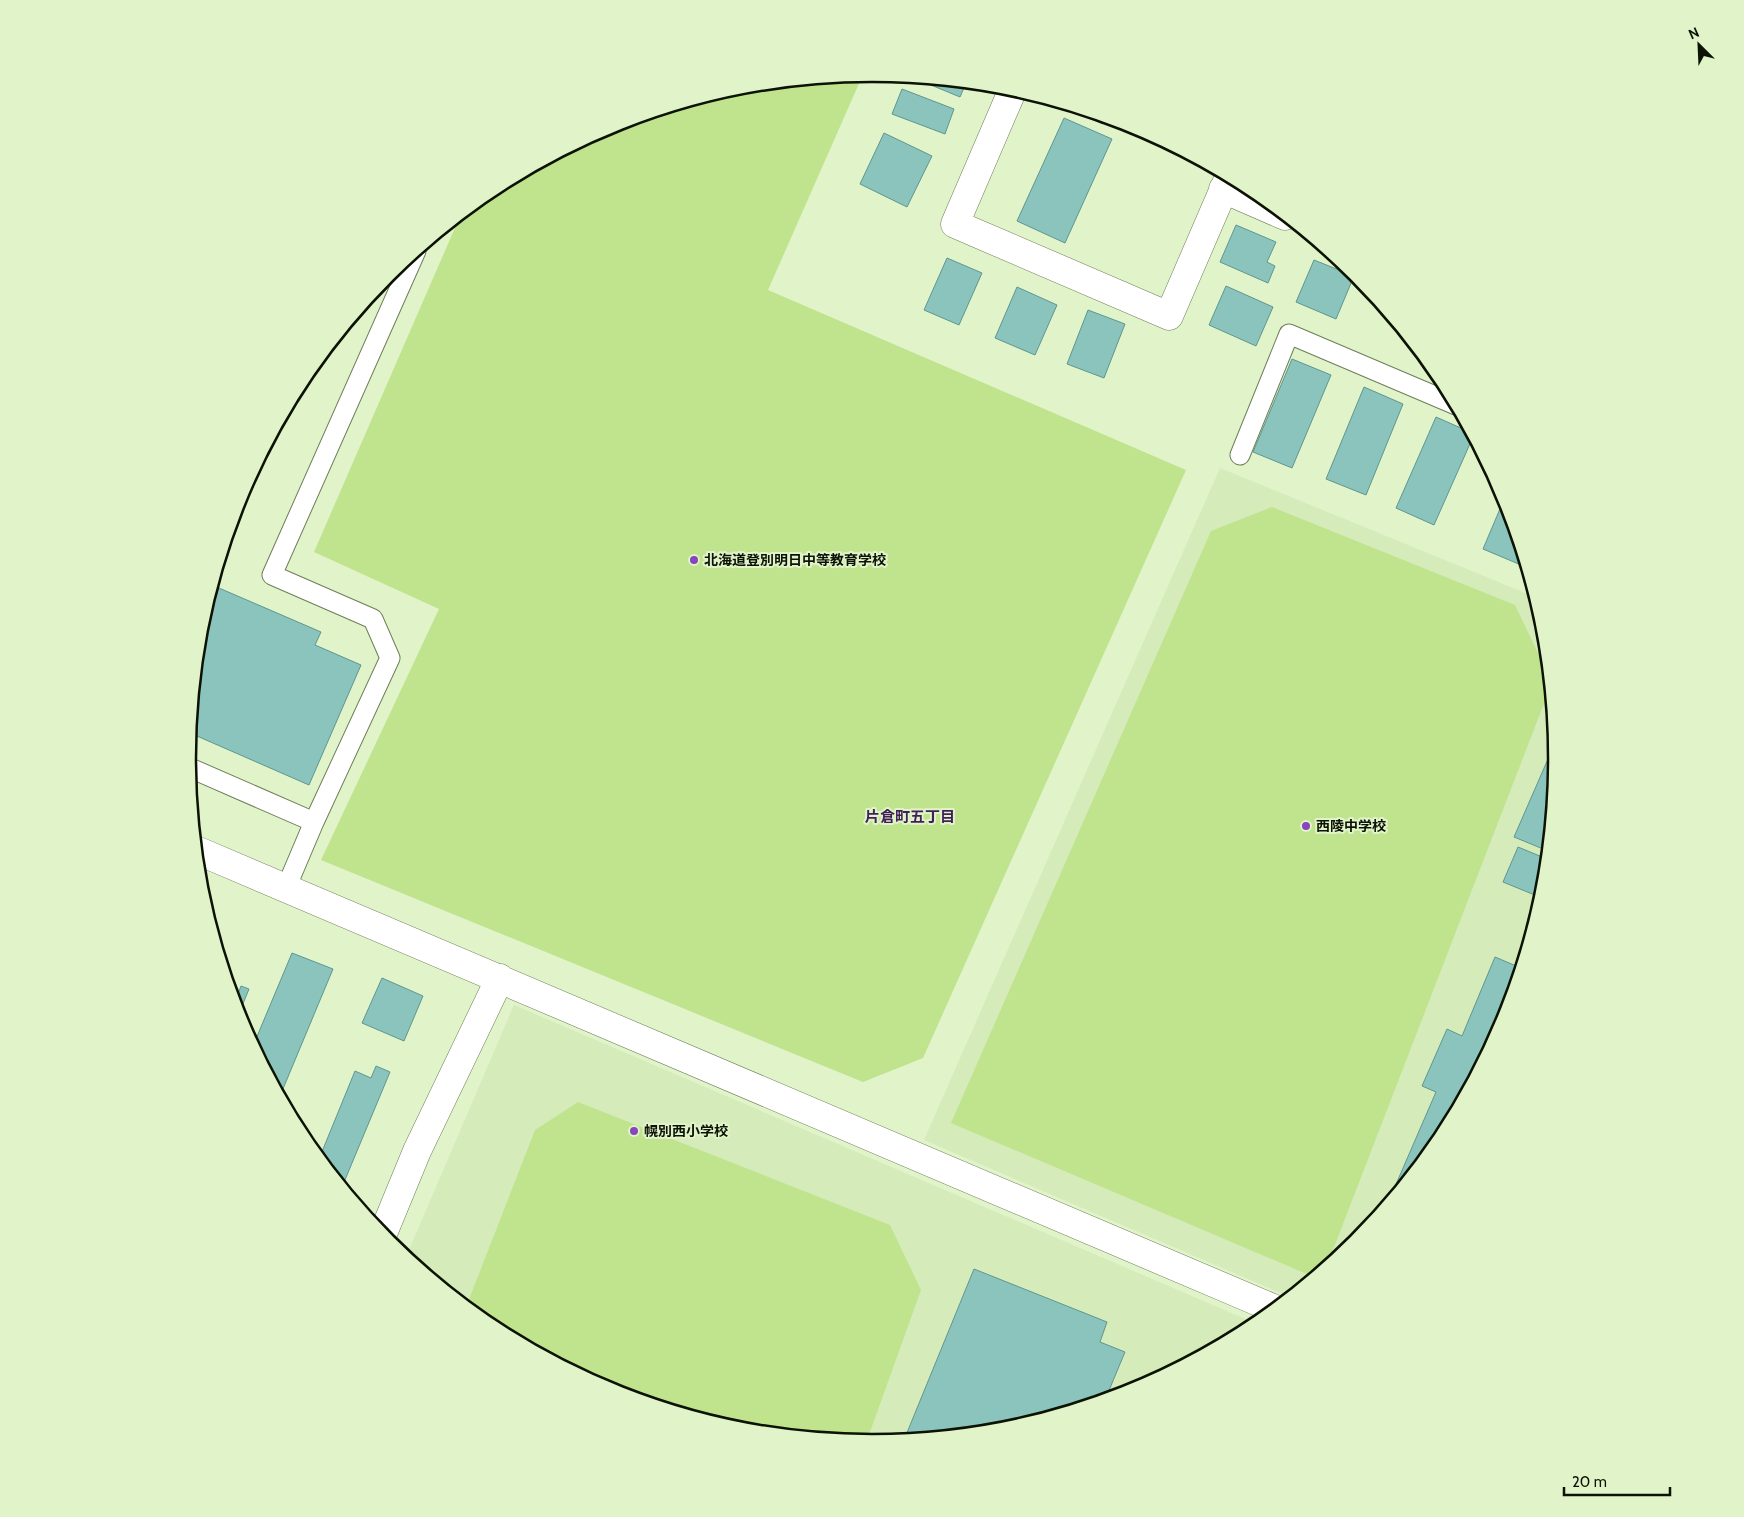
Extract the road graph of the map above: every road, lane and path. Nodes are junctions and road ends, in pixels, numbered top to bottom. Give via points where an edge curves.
1 (1010, 96) edge
2 (1226, 183) edge
3 (410, 265) edge
4 (1444, 400) edge
5 (1240, 455) dead end
6 (196, 772) edge
7 (314, 822) junction
8 (203, 853) edge
9 (286, 888) junction
10 (500, 978) junction
11 (385, 1228) edge
12 (1268, 1306) edge

1 - 2 street via 955,224 1168,316
3 - 7 lane via 272,575 373,619 390,658
4 - 5 lane via 1289,334
6 - 7 lane
7 - 9 lane
8 - 9 street
9 - 10 street
10 - 11 street via 417,1151
10 - 12 street

